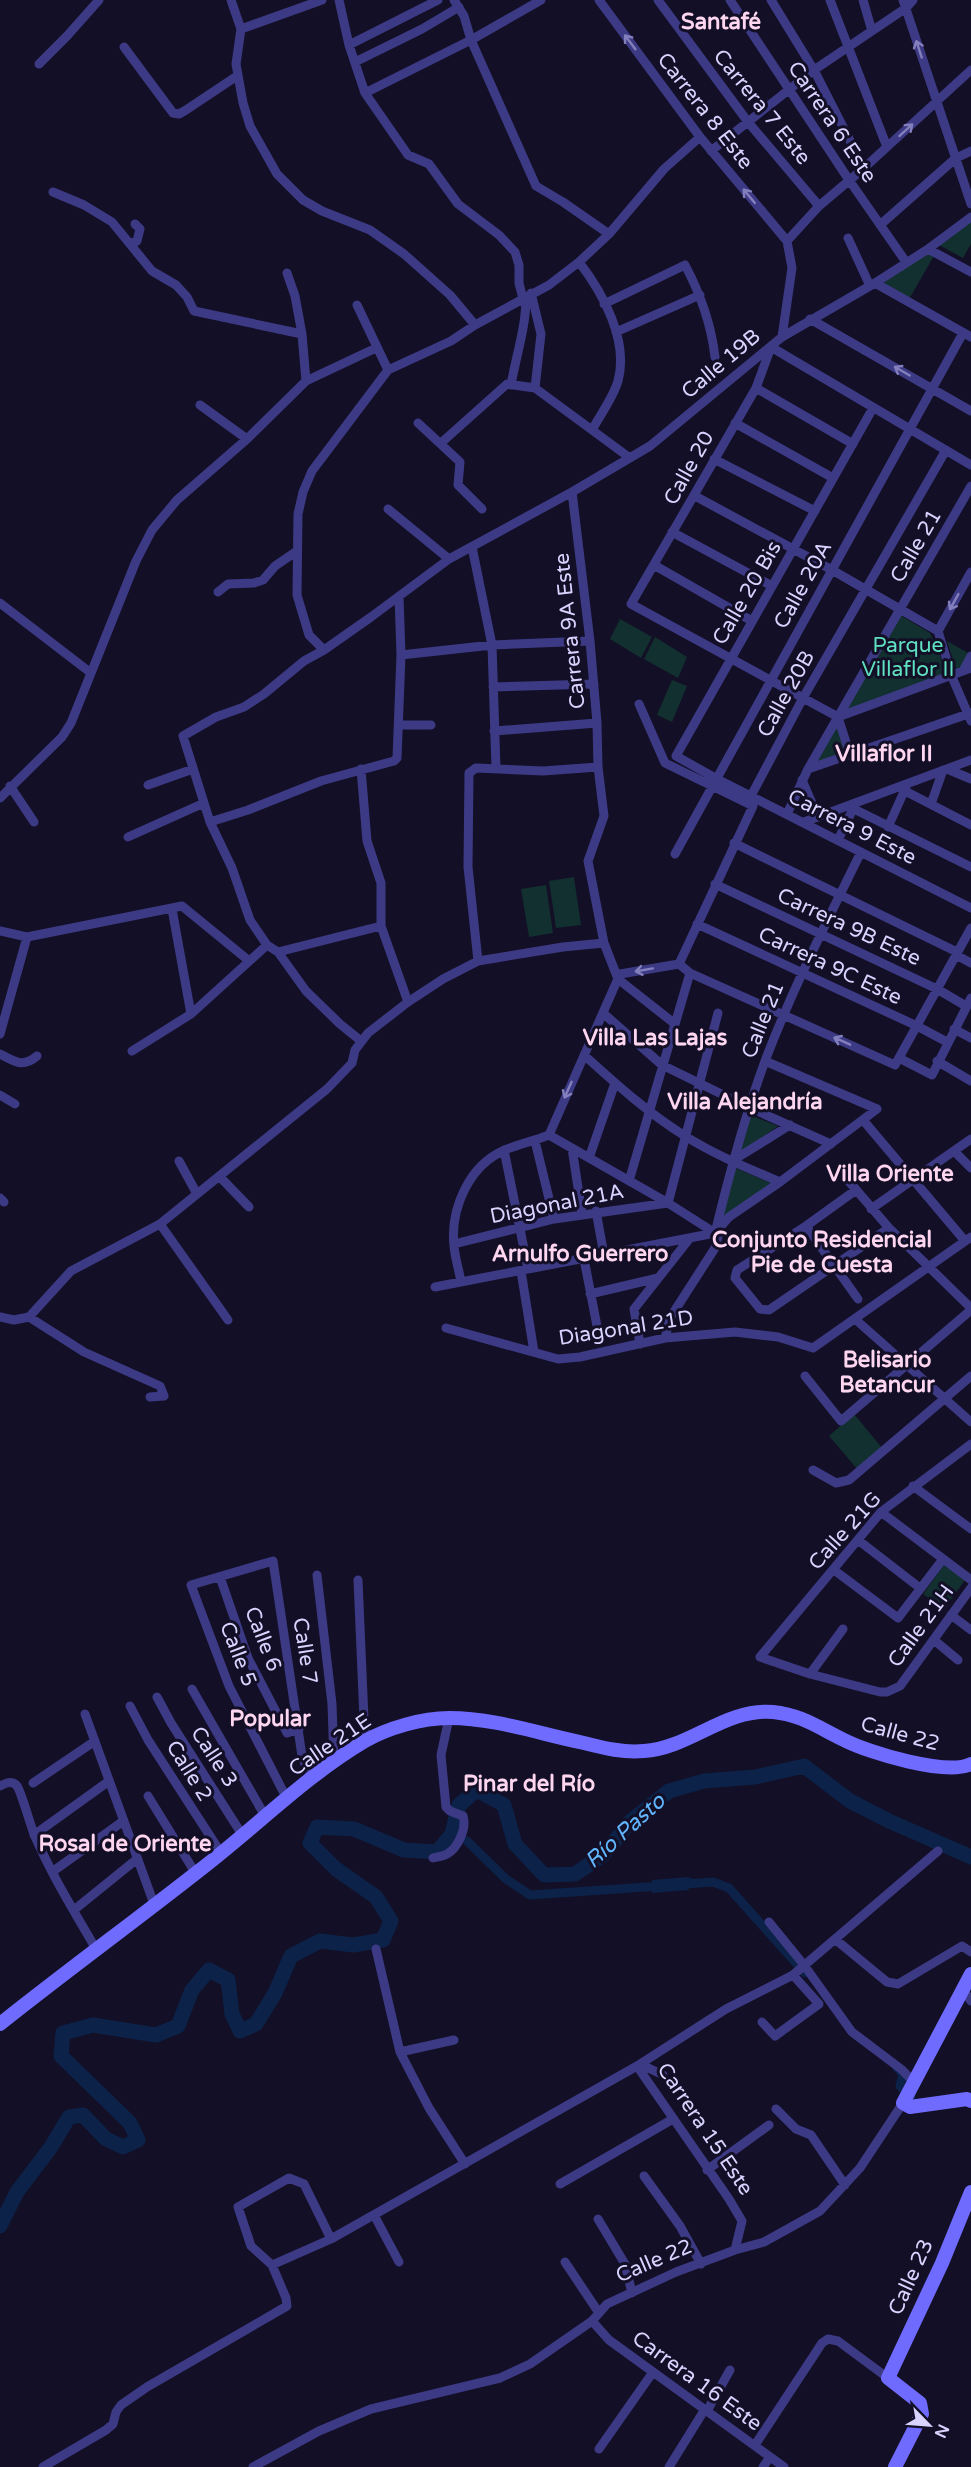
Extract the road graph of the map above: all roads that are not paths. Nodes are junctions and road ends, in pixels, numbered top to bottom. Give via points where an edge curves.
1 (99, 0) edge
2 (231, 0) edge
3 (322, 0) edge
4 (339, 0) edge
5 (438, 0) edge
6 (541, 0) edge
7 (599, 0) edge
8 (658, 0) edge
9 (730, 0) edge
10 (771, 0) edge
11 (830, 0) edge
12 (863, 0) edge
13 (913, 0) edge
14 (311, 2) edge
15 (457, 4) edge
16 (904, 4) edge
17 (241, 29) junction
18 (872, 31) junction
19 (471, 40) junction
20 (349, 45) junction
21 (123, 47) dead end
22 (848, 47) junction
23 (355, 62) junction
24 (39, 64) dead end
25 (814, 70) junction
26 (971, 70) edge
27 (237, 76) junction
28 (789, 90) junction
29 (365, 93) junction
30 (936, 102) junction
31 (748, 122) junction
32 (699, 136) junction
33 (887, 147) junction
34 (711, 151) junction
35 (971, 151) edge
36 (956, 159) junction
37 (864, 168) junction
38 (849, 180) junction
39 (53, 192) dead end
40 (971, 204) edge
41 (819, 206) junction
42 (971, 217) edge
43 (135, 224) dead end
44 (880, 225) junction
45 (609, 234) junction
46 (848, 238) dead end
47 (787, 241) junction
48 (132, 243) junction
49 (928, 249) junction
50 (579, 262) junction
51 (906, 262) junction
52 (971, 272) edge
53 (287, 273) dead end
54 (873, 285) junction
55 (700, 295) junction
56 (527, 297) junction
57 (604, 304) junction
58 (357, 305) dead end
59 (810, 319) junction
60 (475, 325) junction
61 (616, 332) junction
62 (302, 334) junction
63 (967, 335) edge
64 (782, 337) junction
65 (771, 347) junction
66 (376, 348) junction
67 (715, 357) dead end
68 (388, 370) junction
69 (306, 381) junction
70 (511, 385) junction
71 (535, 388) junction
72 (756, 388) junction
73 (932, 388) junction
74 (200, 405) dead end
75 (873, 408) junction
76 (971, 411) edge
77 (418, 423) dead end
78 (735, 423) junction
79 (909, 429) junction
80 (592, 430) junction
81 (247, 439) junction
82 (441, 443) junction
83 (853, 444) junction
84 (946, 450) junction
85 (630, 458) junction
86 (714, 459) junction
87 (971, 465) edge
88 (833, 478) junction
89 (971, 486) edge
90 (572, 492) junction
91 (695, 496) junction
92 (388, 509) dead end
93 (483, 509) dead end
94 (815, 511) junction
95 (672, 532) junction
96 (472, 547) junction
97 (793, 549) junction
98 (297, 551) junction
99 (449, 559) junction
100 (654, 565) junction
101 (832, 570) junction
102 (971, 572) edge
103 (772, 586) junction
104 (865, 590) junction
105 (218, 592) dead end
106 (399, 596) junction
107 (0, 603) edge
108 (901, 609) junction
109 (752, 621) junction
110 (938, 631) junction
111 (590, 641) junction
112 (492, 645) junction
113 (324, 650) junction
114 (401, 655) junction
115 (971, 656) edge
116 (731, 659) junction
117 (967, 670) edge
118 (91, 673) junction
119 (952, 677) junction
120 (771, 681) junction
121 (594, 684) junction
122 (493, 687) junction
123 (803, 699) junction
124 (639, 704) dead end
125 (970, 716) edge
126 (838, 717) junction
127 (597, 723) junction
128 (431, 725) dead end
129 (399, 726) junction
130 (494, 731) junction
131 (850, 755) junction
132 (971, 760) edge
133 (598, 767) junction
134 (496, 768) junction
135 (193, 769) junction
136 (361, 769) junction
137 (808, 769) junction
138 (945, 770) junction
139 (971, 779) edge
140 (802, 780) junction
141 (715, 782) junction
142 (148, 785) dead end
143 (10, 786) junction
144 (906, 787) junction
145 (751, 796) junction
146 (0, 798) edge
147 (204, 803) junction
148 (931, 804) junction
149 (753, 806) junction
150 (850, 808) junction
151 (787, 814) junction
152 (818, 817) junction
153 (34, 822) dead end
154 (210, 822) junction
155 (804, 822) junction
156 (971, 825) edge
157 (888, 826) junction
158 (128, 837) dead end
159 (838, 840) junction
160 (734, 843) junction
161 (861, 852) junction
162 (675, 854) dead end
163 (971, 867) edge
164 (715, 884) junction
165 (840, 897) junction
166 (971, 908) edge
167 (172, 909) junction
168 (697, 924) junction
169 (381, 926) junction
170 (971, 928) edge
171 (0, 931) edge
172 (821, 934) junction
173 (27, 937) junction
174 (604, 943) junction
175 (267, 945) junction
176 (278, 952) junction
177 (957, 953) junction
178 (248, 960) junction
179 (478, 961) junction
180 (971, 963) edge
181 (679, 964) junction
182 (690, 973) junction
183 (802, 973) junction
184 (618, 979) junction
185 (937, 989) junction
186 (408, 1002) junction
187 (968, 1002) edge
188 (603, 1013) junction
189 (718, 1013) dead end
190 (191, 1014) junction
191 (784, 1014) junction
192 (675, 1024) junction
193 (917, 1026) junction
194 (954, 1029) junction
195 (0, 1034) edge
196 (971, 1038) edge
197 (361, 1041) junction
198 (947, 1042) junction
199 (132, 1051) dead end
200 (0, 1054) edge
201 (584, 1055) junction
202 (37, 1056) dead end
203 (765, 1061) junction
204 (897, 1061) junction
205 (937, 1061) junction
206 (662, 1065) junction
207 (971, 1081) edge
208 (615, 1083) junction
209 (700, 1083) junction
210 (0, 1095) edge
211 (15, 1104) dead end
212 (748, 1107) junction
213 (649, 1112) junction
214 (863, 1120) junction
215 (790, 1125) junction
216 (549, 1135) junction
217 (686, 1137) junction
218 (971, 1139) edge
219 (535, 1141) junction
220 (831, 1144) junction
221 (572, 1148) junction
222 (504, 1150) junction
223 (955, 1152) junction
224 (590, 1158) junction
225 (179, 1161) dead end
226 (732, 1161) junction
227 (971, 1168) edge
228 (840, 1171) dead end
229 (220, 1177) junction
230 (915, 1180) junction
231 (629, 1181) junction
232 (780, 1182) junction
233 (856, 1190) junction
234 (197, 1194) junction
235 (668, 1203) junction
236 (249, 1207) dead end
237 (871, 1209) junction
238 (596, 1211) junction
239 (582, 1214) junction
240 (554, 1218) junction
241 (160, 1224) junction
242 (806, 1226) junction
243 (520, 1227) junction
244 (889, 1228) junction
245 (715, 1233) junction
246 (690, 1238) junction
247 (968, 1239) edge
248 (453, 1244) junction
249 (604, 1255) junction
250 (584, 1259) junction
251 (833, 1265) junction
252 (927, 1268) junction
253 (524, 1270) junction
254 (658, 1278) junction
255 (461, 1282) junction
256 (435, 1287) dead end
257 (590, 1294) junction
258 (858, 1299) dead end
259 (971, 1309) edge
260 (0, 1317) edge
261 (28, 1317) junction
262 (855, 1318) junction
263 (228, 1320) dead end
264 (597, 1326) dead end
265 (446, 1328) dead end
266 (665, 1338) junction
267 (640, 1344) junction
268 (534, 1352) junction
269 (905, 1365) junction
270 (805, 1376) dead end
271 (971, 1376) edge
272 (150, 1397) dead end
273 (943, 1398) junction
274 (971, 1422) edge
275 (971, 1444) edge
276 (813, 1470) dead end
277 (913, 1486) junction
278 (881, 1512) junction
279 (971, 1530) edge
280 (858, 1540) junction
281 (943, 1559) junction
282 (834, 1570) junction
283 (317, 1575) dead end
284 (220, 1577) junction
285 (358, 1580) dead end
286 (971, 1580) edge
287 (971, 1587) edge
288 (920, 1588) junction
289 (951, 1615) junction
290 (843, 1629) dead end
291 (971, 1630) edge
292 (934, 1640) junction
293 (958, 1660) dead end
294 (810, 1674) junction
295 (192, 1689) dead end
296 (157, 1697) dead end
297 (130, 1706) dead end
298 (85, 1714) dead end
299 (449, 1718) junction
300 (820, 1727) joint
301 (299, 1729) junction
302 (95, 1740) junction
303 (367, 1740) junction
304 (334, 1762) junction
305 (971, 1764) edge
306 (311, 1780) junction
307 (110, 1781) junction
308 (33, 1783) dead end
309 (0, 1786) edge
310 (148, 1796) dead end
311 (288, 1799) junction
312 (265, 1816) junction
313 (122, 1822) junction
314 (34, 1835) junction
315 (243, 1836) junction
316 (938, 1851) dead end
317 (221, 1853) junction
318 (433, 1858) dead end
319 (137, 1859) junction
320 (52, 1872) junction
321 (196, 1874) junction
322 (154, 1904) junction
323 (74, 1910) junction
324 (769, 1922) dead end
325 (836, 1940) junction
326 (96, 1949) junction
327 (376, 1949) dead end
328 (971, 1952) edge
329 (799, 1970) junction
330 (971, 1974) edge
331 (967, 1995) edge
332 (762, 2022) dead end
333 (0, 2024) edge
334 (454, 2040) dead end
335 (400, 2052) junction
336 (638, 2065) junction
337 (663, 2075) dead end
338 (909, 2092) junction
339 (971, 2101) edge
340 (776, 2109) dead end
341 (673, 2119) junction
342 (770, 2125) dead end
343 (465, 2164) junction
344 (707, 2170) junction
345 (644, 2176) dead end
346 (560, 2184) dead end
347 (845, 2185) junction
348 (971, 2192) edge
349 (374, 2215) junction
350 (598, 2219) dead end
351 (331, 2239) junction
352 (735, 2250) junction
353 (399, 2262) dead end
354 (565, 2262) dead end
355 (701, 2264) junction
356 (272, 2265) junction
357 (632, 2293) junction
358 (599, 2313) junction
359 (592, 2321) junction
360 (730, 2370) dead end
361 (653, 2372) junction
362 (888, 2378) junction
363 (706, 2410) junction
364 (754, 2445) junction
365 (599, 2449) dead end
366 (770, 2457) junction
367 (43, 2467) edge
368 (253, 2467) edge
369 (669, 2467) edge
370 (763, 2467) edge
371 (784, 2467) edge
372 (895, 2467) edge

1 - 24 street
2 - 17 street
3 - 14 street
4 - 20 street
5 - 20 street
6 - 19 street
32 -> 7 street, Carrera 8 Este
8 - 31 street, Carrera 7 Este
9 - 28 street, Carrera 6 Este
10 - 25 street
11 - 22 street
12 - 18 street
13 - 16 street
14 - 17 street
15 - 19 street
15 - 23 street via 422,29
16 - 18 street
30 -> 16 street
17 - 27 street
18 - 22 street
19 - 29 street
19 - 45 street via 536,186
20 - 23 street
21 - 27 street via 173,113 186,110
22 - 25 street
22 - 33 street
23 - 29 street
25 - 28 street
25 - 37 street
26 - 30 street
27 - 60 street via 250,126 277,174 303,200 370,230 404,254 450,295
28 - 31 street
28 - 38 street, Carrera 6 Este
29 - 56 street via 408,155 429,164 458,204 515,252 519,283
33 -> 30 street
30 - 36 street
31 - 34 street
31 - 41 street, Carrera 7 Este
32 - 34 street, Carrera 8 Este
32 - 45 street via 664,169
33 - 37 street
47 -> 34 street, Carrera 8 Este
35 - 36 street
36 - 40 street
36 - 44 street
37 - 38 street
38 - 41 street
38 - 44 street, Carrera 6 Este
39 - 48 street via 112,222
41 - 47 street
42 - 49 street
43 - 48 street via 140,233
44 - 51 street, Carrera 6 Este
45 - 50 street
46 - 54 street
47 - 64 street, Calle 19B via 792,268
48 - 62 street via 152,271 176,285 187,297 194,311
49 - 51 street
49 - 52 street
50 - 56 street
50 - 57 street
51 - 54 street
53 - 62 street
54 - 59 street
54 - 63 street
55 - 57 street via 685,265
55 - 61 street
55 - 67 street via 711,327
56 - 60 street
56 - 70 street
56 - 71 street via 541,334
57 - 61 street
58 - 66 street
59 - 64 street
73 -> 59 street
60 - 68 street via 451,341
61 - 80 street via 621,366 618,383
62 - 69 street
63 - 73 street, Calle 20A
64 - 65 street, Calle 19B
65 - 72 street, Calle 20
65 - 75 street
65 - 85 street, Calle 19B
66 - 68 street
66 - 69 street
68 - 98 street via 312,471 298,514
69 - 81 street
70 - 71 street
70 - 82 street via 507,384
71 - 80 street
72 - 78 street, Calle 20
72 - 83 street
73 - 76 street
73 - 79 street, Calle 20A
74 - 81 street
75 - 79 street
75 - 83 street, Calle 20 Bis
77 - 82 street
78 - 86 street, Calle 20
78 - 88 street
79 - 84 street
79 - 101 street, Calle 20A
80 - 85 street
81 - 118 street via 177,500 152,530
82 - 93 street via 460,462 458,485
83 - 88 street, Calle 20 Bis
84 - 87 street
84 - 104 street, Calle 20B
85 - 90 street, Calle 19B
86 - 91 street, Calle 20
86 - 94 street
88 - 94 street, Calle 20 Bis
89 - 108 street, Calle 21
90 - 96 street, Calle 19B
90 - 111 street, Carrera 9A Este
91 - 95 street, Calle 20
91 - 97 street
92 - 99 street
94 - 97 street, Calle 20 Bis
95 - 100 street, Calle 20
95 - 103 street
96 - 99 street, Calle 19B
96 - 112 street
97 - 101 street
97 - 103 street, Calle 20 Bis
98 - 105 street via 263,580 228,584
98 - 113 street via 297,595 309,635
99 - 106 street, Calle 19B
100 - 109 street
100 - 116 street, Calle 20 via 632,604
101 - 104 street
101 - 120 street, Calle 20A
102 -> 110 street
103 - 109 street, Calle 20 Bis
104 - 108 street
104 - 123 street, Calle 20B
106 - 113 street, Calle 19B
106 - 114 street
107 - 118 street
108 - 110 street
108 - 126 street, Calle 21
109 - 116 street, Calle 20 Bis
110 - 119 street
111 - 112 street
111 - 121 street, Carrera 9A Este
112 - 114 street
112 - 122 street
113 - 135 street, Calle 19B via 244,707 183,736
114 - 129 street
115 - 117 street
116 - 120 street
116 - 141 street, Calle 20 Bis via 676,756
117 - 119 street
118 - 143 street via 62,737
119 - 125 street
119 - 126 street
120 - 123 street
120 - 141 street, Calle 20A
121 - 122 street
121 - 127 street, Carrera 9A Este
122 - 130 street
123 - 126 street
123 - 145 street, Calle 20B
124 - 141 street via 664,763
125 - 131 street
126 - 131 street
126 - 137 street, Calle 21
127 - 130 street
127 - 133 street, Carrera 9A Este
128 - 129 street
129 - 136 street via 397,758
130 - 134 street
131 - 137 street
132 - 138 street
133 - 134 street via 543,771
133 - 174 street, Carrera 9A Este via 604,816 588,861
134 - 179 street via 476,768 469,773 468,867
135 - 142 street
135 - 147 street
136 - 154 street
136 - 169 street via 367,841 381,883
137 - 140 street, Calle 21
138 - 139 street
138 - 144 street
138 - 148 street
140 - 151 street, Calle 21
140 - 152 street
141 - 145 street, Carrera 9 Este
141 - 149 street
141 - 162 street, Calle 20A
143 - 146 street
143 - 153 street
144 - 148 street
144 - 150 street
144 - 157 street
145 - 149 street
145 - 151 street, Carrera 9 Este
147 - 154 street
147 - 158 street
148 - 156 street
149 - 160 street
150 - 152 street
150 - 157 street
150 - 159 street
151 - 155 street, Carrera 9 Este
152 - 155 street
154 - 175 street via 250,920
155 - 159 street, Carrera 9 Este
157 - 163 street
159 - 161 street, Carrera 9 Este
160 - 164 street
160 - 165 street
161 - 165 street, Calle 21
161 - 166 street, Carrera 9 Este
164 - 168 street
164 - 172 street, Carrera 9B Este
165 - 172 street, Calle 21
165 - 177 street
167 - 173 street
167 - 178 street via 183,906
167 - 190 street
168 - 181 street
168 - 183 street, Carrera 9C Este
169 - 176 street
169 - 186 street
170 - 177 street
171 - 173 street
172 - 183 street, Calle 21
172 - 185 street, Carrera 9B Este
173 - 195 street
174 - 179 street
174 - 184 street, Carrera 9A Este
175 - 176 street
175 - 178 street
176 - 197 street via 306,991
177 - 180 street
177 - 185 street
178 - 190 street
179 - 186 street
181 - 182 street
181 -> 184 street via 620,974
182 - 191 street
182 - 192 street
183 - 191 street, Calle 21
183 - 193 street, Carrera 9C Este
184 - 188 street
184 - 192 street
185 - 187 street, Carrera 9B Este
185 - 193 street
186 - 197 street
187 - 194 street
188 - 201 street
188 - 206 street
189 - 209 street
190 - 199 street
191 - 203 street, Calle 21
204 -> 191 street
192 - 206 street
193 - 198 street, Carrera 9C Este
193 - 204 street
194 - 196 street
194 - 198 street
197 - 229 street via 352,1063 327,1089
198 - 205 street
200 - 202 street via 23,1063
201 - 208 street
201 -> 216 street
203 - 212 street, Calle 21
203 - 214 street via 878,1109
204 - 205 street via 932,1075
205 - 207 street
206 - 209 street
206 - 213 street
208 - 213 street
208 - 224 street
209 - 212 street
209 - 217 street
210 - 211 street
212 - 215 street
212 - 226 street, Calle 21
213 - 217 street
213 - 231 street
214 - 220 street
214 - 230 street
215 - 220 street
215 - 226 street
216 - 219 street
216 - 221 street
217 - 226 street
217 - 235 street
218 - 223 street
219 - 222 street
219 - 240 street
220 - 232 street
221 - 224 street
221 - 239 street
222 - 243 street
222 - 248 street via 480,1167 467,1183 456,1216
223 - 227 street
223 - 230 street
224 - 231 street
225 - 234 street
226 - 232 street
226 - 245 street, Calle 21
228 - 233 street
229 - 234 street
229 - 236 street
230 - 237 street
230 - 247 street
231 - 235 street
232 - 245 street via 729,1217
233 - 237 street
233 - 242 street
234 - 241 street
235 - 238 street, Diagonal 21A
235 - 245 street
237 - 244 street
238 - 239 street, Diagonal 21A
238 - 249 street
239 - 240 street, Diagonal 21A
240 - 243 street, Diagonal 21A
241 - 261 street via 71,1271
241 - 263 street
242 - 251 street
242 - 251 street via 739,1268 735,1278 764,1311
243 - 248 street, Diagonal 21A
243 - 253 street
244 - 251 street
244 - 252 street
245 - 246 street
245 - 266 street, Calle 21 via 716,1248 670,1318
246 - 249 street
246 - 254 street
247 - 252 street
248 - 255 street
249 - 250 street
250 - 253 street
250 - 257 street
251 - 258 street
252 - 259 street
252 - 262 street
253 - 255 street
253 - 268 street
254 - 257 street
254 - 267 street via 634,1309
255 - 256 street
257 - 264 street
259 - 269 street
260 - 261 street
261 - 272 street via 84,1352 160,1386 164,1396
262 - 266 street, Diagonal 21D via 813,1348 778,1337 735,1332
262 - 269 street
265 - 268 street, Diagonal 21D
266 - 267 street, Diagonal 21D
267 - 268 street, Diagonal 21D via 565,1359
269 - 270 street via 841,1421
269 - 273 street
271 - 273 street
273 - 274 street
273 - 276 street via 849,1480 836,1483
275 - 277 street, Calle 21G
277 - 278 street, Calle 21G
277 - 279 street
278 - 280 street, Calle 21G
278 - 281 street
280 - 282 street, Calle 21G
280 - 288 street
281 - 286 street
281 - 288 street
282 - 288 street via 898,1618
282 - 294 street, Calle 21G via 760,1657
283 - 304 street via 332,1704
284 - 301 street, Calle 6 via 248,1658 270,1703 287,1733
284 - 301 street, Calle 7 via 273,1561
284 - 311 street, Calle 5 via 191,1585 229,1686
285 - 303 street
287 - 289 street, Calle 21H
289 - 291 street
289 - 292 street, Calle 21H
290 - 294 street
292 - 293 street
292 - 294 street, Calle 21H via 900,1686 887,1692
295 - 312 street
296 - 315 street, Calle 3
297 - 317 street, Calle 2
298 - 302 street
299 - 300 main road, Calle 21E via 506,1725 619,1751 668,1748 720,1722 761,1711 800,1717
299 - 303 main road, Calle 21E via 390,1730
299 - 318 street via 441,1762 446,1807 463,1816 465,1822 462,1837 449,1853
300 - 305 main road, Calle 22 via 859,1747 897,1758 946,1768
301 - 306 street, Calle 7 via 302,1755
302 - 307 street
302 - 308 street
303 - 304 main road, Calle 21E
304 - 306 main road, Calle 21E
306 - 311 main road, Calle 21E
307 - 313 street
307 - 314 street
309 - 314 street via 9,1782 17,1786
310 - 321 street
311 - 312 main road, Calle 21E
312 - 315 main road, Calle 21E
313 - 319 street
313 - 320 street
314 - 320 street
315 - 317 main road, Calle 21E
316 - 325 street
317 - 321 main road, Calle 21E
319 - 322 street
319 - 323 street
320 - 323 street
321 - 322 main road, Calle 21E
322 - 326 main road, Calle 21E
323 - 326 street
324 - 329 street
325 - 328 street via 887,1982 898,1984 962,1946
325 - 329 street
326 - 333 main road, Calle 21E
327 - 335 street
329 - 332 street via 819,2004 775,2036
329 - 336 street via 726,2009
329 - 338 street via 852,2032 901,2069
330 - 331 main road, Calle 22
331 - 338 main road, Calle 22
334 - 335 street
335 - 343 street via 429,2108
336 - 337 street
336 - 341 street, Carrera 15 Este
336 - 343 street
338 - 339 main road via 910,2108
338 - 347 street, Calle 22
340 - 347 street via 796,2128 811,2134
341 - 344 street, Carrera 15 Este
341 - 346 street
342 - 344 street
343 - 349 street
344 - 352 street, Carrera 15 Este via 741,2222
345 - 355 street via 680,2226
347 - 352 street, Calle 22 via 820,2211 764,2242
348 - 362 main road, Calle 23
349 - 351 street
349 - 353 street
350 - 357 street via 625,2264
351 - 356 street
351 - 356 street via 304,2184 289,2178 238,2207 250,2246
352 - 355 street, Calle 22
354 - 358 street
355 - 357 street, Calle 22
356 - 367 street via 287,2306 147,2387 121,2405 106,2430
357 - 358 street, Calle 22 via 607,2304
358 - 359 street, Calle 22
359 - 361 street, Carrera 16 Este via 609,2340
359 - 368 street, Calle 22 via 531,2364 501,2378 371,2409 319,2431
360 - 363 street
361 - 363 street, Carrera 16 Este
361 - 365 street
362 - 364 street via 838,2341 828,2339
362 - 372 main road via 920,2403 922,2414
363 - 364 street, Carrera 16 Este
363 - 369 street
364 - 366 street, Carrera 16 Este
366 - 370 street
366 - 371 street, Carrera 16 Este

